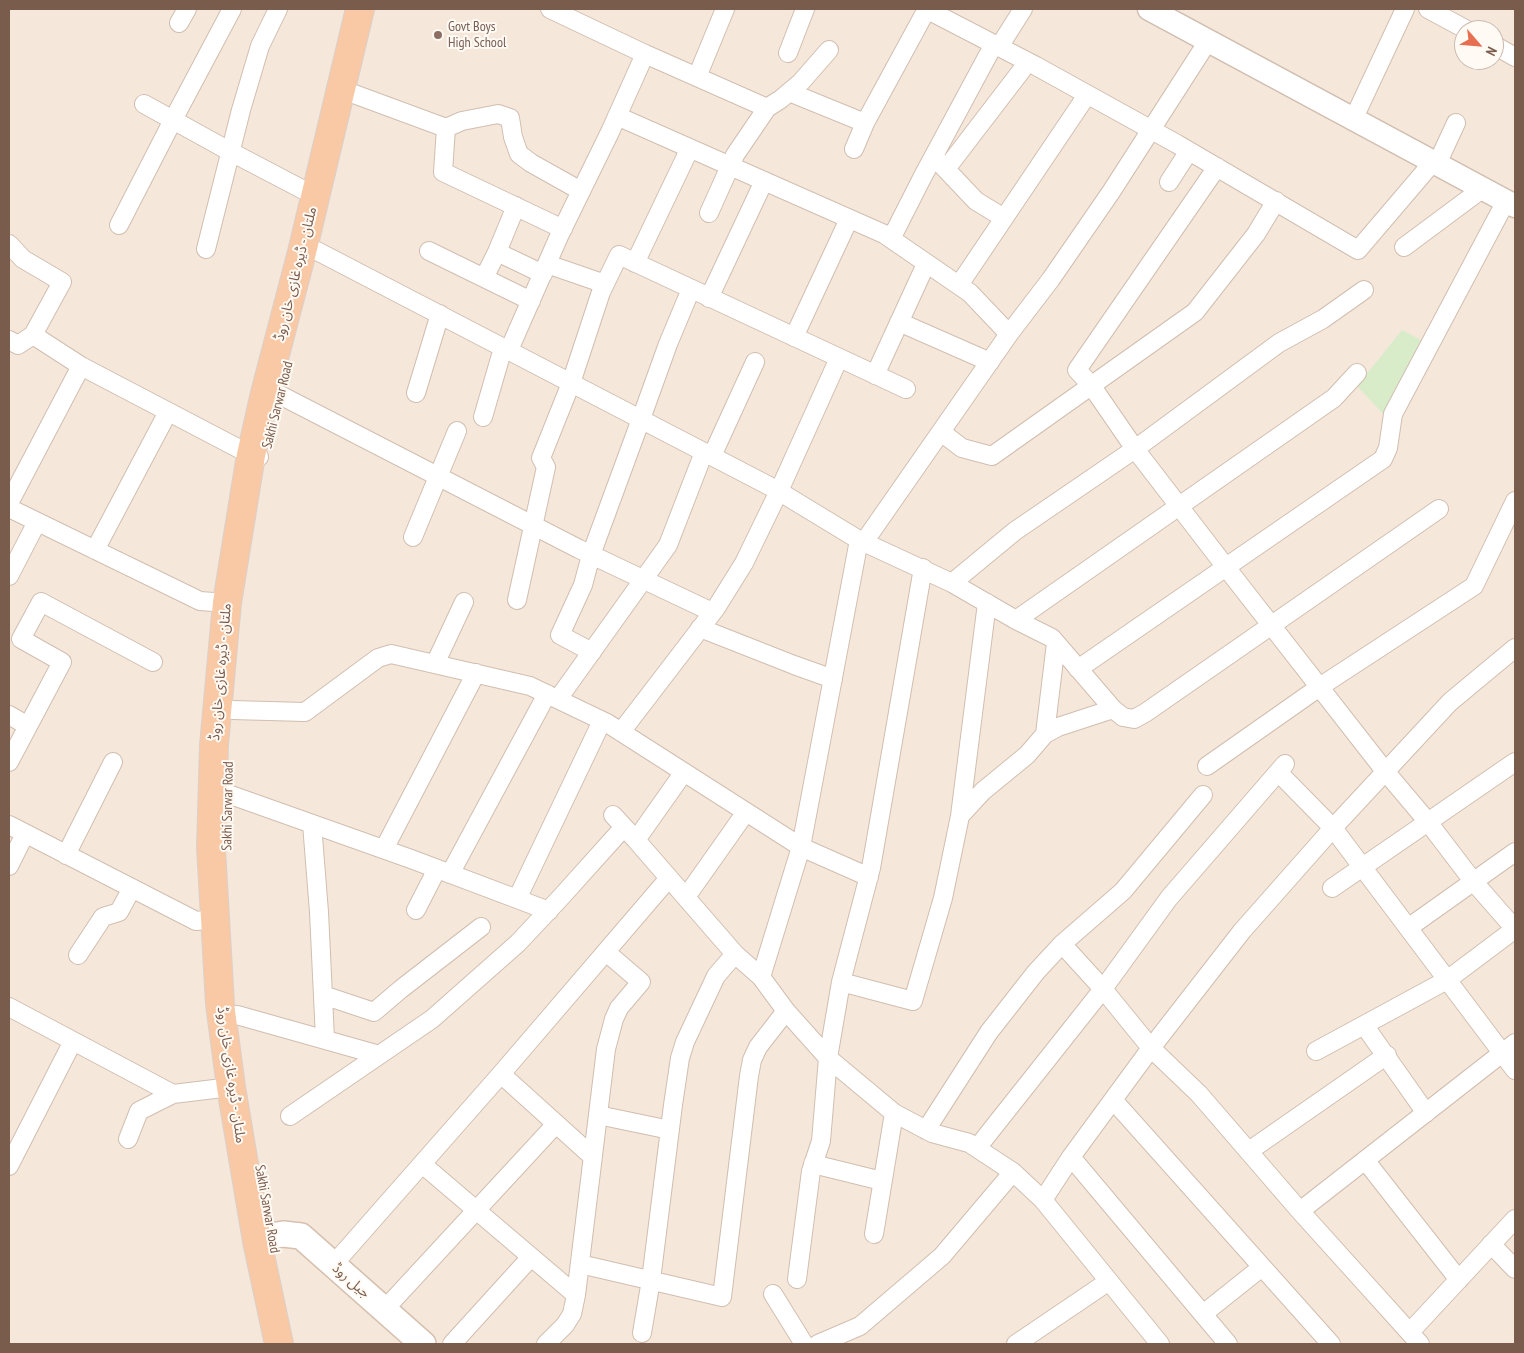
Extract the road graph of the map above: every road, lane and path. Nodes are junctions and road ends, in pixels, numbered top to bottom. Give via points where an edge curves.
1 (232, 9) edge
2 (278, 9) edge
3 (360, 9) edge
4 (374, 9) edge
5 (550, 9) edge
6 (724, 9) edge
7 (805, 9) edge
8 (926, 9) edge
9 (1023, 9) edge
10 (1149, 9) edge
11 (1405, 9) edge
12 (1428, 9) edge
13 (1454, 23) edge
14 (1208, 41) junction
15 (996, 46) junction
16 (829, 50) dead end
17 (1504, 51) edge
18 (788, 53) dead end
19 (645, 54) junction
20 (1515, 57) edge
21 (1028, 62) junction
22 (697, 77) junction
23 (789, 92) junction
24 (354, 94) junction
25 (1088, 95) junction
26 (144, 104) dead end
27 (768, 108) junction
28 (617, 116) junction
29 (173, 120) junction
30 (1352, 120) junction
31 (865, 123) junction
32 (1456, 123) dead end
33 (446, 128) junction
34 (1152, 131) junction
35 (690, 148) junction
36 (854, 150) dead end
37 (1189, 151) junction
38 (231, 152) junction
39 (933, 157) junction
40 (1435, 163) junction
41 (730, 165) junction
42 (1217, 167) junction
43 (946, 169) junction
44 (764, 180) junction
45 (1169, 182) dead end
46 (1482, 189) junction
47 (581, 191) junction
48 (315, 196) junction
49 (1276, 201) junction
50 (1510, 204) edge
51 (516, 206) junction
52 (709, 213) dead end
53 (1004, 218) junction
54 (849, 219) junction
55 (119, 225) dead end
56 (563, 229) junction
57 (891, 239) junction
58 (9, 244) edge
59 (1404, 247) dead end
60 (206, 249) dead end
61 (317, 250) junction
62 (429, 251) dead end
63 (497, 252) junction
64 (635, 263) junction
65 (926, 264) junction
66 (545, 269) junction
67 (484, 278) junction
68 (605, 284) junction
69 (959, 285) junction
70 (691, 289) junction
71 (1364, 290) dead end
72 (709, 298) junction
73 (531, 300) junction
74 (440, 314) junction
75 (899, 322) junction
76 (1009, 334) junction
77 (33, 335) junction
78 (794, 337) junction
79 (9, 340) edge
80 (506, 349) junction
81 (839, 358) junction
82 (755, 362) dead end
83 (990, 362) junction
84 (81, 366) junction
85 (1358, 373) dead end
86 (875, 375) junction
87 (571, 383) junction
88 (1091, 385) junction
89 (906, 389) dead end
90 (416, 393) dead end
91 (280, 395) junction
92 (168, 412) junction
93 (483, 417) dead end
94 (641, 419) junction
95 (457, 432) dead end
96 (941, 432) junction
97 (1135, 449) junction
98 (708, 454) junction
99 (257, 457) junction
100 (439, 477) junction
101 (779, 491) junction
102 (1515, 501) edge
103 (9, 503) edge
104 (1180, 506) junction
105 (9, 508) edge
106 (1439, 509) dead end
107 (37, 522) junction
108 (534, 525) junction
109 (414, 537) dead end
110 (862, 541) junction
111 (95, 550) junction
112 (591, 555) junction
113 (1225, 566) junction
114 (922, 568) junction
115 (9, 576) edge
116 (644, 580) junction
117 (952, 583) junction
118 (517, 600) dead end
119 (464, 602) dead end
120 (227, 603) junction
121 (986, 603) junction
122 (712, 612) junction
123 (1016, 620) junction
124 (1272, 626) junction
125 (700, 628) junction
126 (1056, 643) junction
127 (1515, 648) edge
128 (592, 652) junction
129 (153, 662) dead end
130 (435, 664) junction
131 (1078, 669) junction
132 (476, 673) junction
133 (833, 679) junction
134 (1321, 686) junction
135 (552, 696) junction
136 (1113, 709) junction
137 (232, 710) junction
138 (9, 715) edge
139 (602, 721) junction
140 (28, 726) junction
141 (620, 732) junction
142 (1045, 734) junction
143 (9, 762) edge
144 (113, 762) dead end
145 (1515, 762) edge
146 (1207, 766) dead end
147 (1385, 771) junction
148 (684, 772) junction
149 (228, 794) junction
150 (1203, 795) dead end
151 (746, 812) junction
152 (960, 816) junction
153 (1428, 822) junction
154 (312, 824) junction
155 (9, 825) edge
156 (1333, 828) junction
157 (25, 834) junction
158 (636, 840) junction
159 (219, 847) junction
160 (801, 847) junction
161 (384, 850) junction
162 (1515, 852) edge
163 (66, 855) junction
164 (9, 866) edge
165 (1363, 868) junction
166 (444, 871) junction
167 (869, 877) junction
168 (669, 878) junction
169 (1473, 881) junction
170 (132, 888) junction
171 (1332, 888) dead end
172 (686, 897) junction
173 (517, 899) junction
174 (416, 910) dead end
175 (549, 911) junction
176 (215, 920) junction
177 (481, 927) dead end
178 (1408, 928) junction
179 (1515, 929) edge
180 (1062, 944) junction
181 (606, 952) junction
182 (735, 954) junction
183 (78, 955) dead end
184 (761, 978) junction
185 (1447, 980) junction
186 (841, 982) junction
187 (1103, 989) junction
188 (323, 995) junction
189 (9, 1007) edge
190 (786, 1011) junction
191 (238, 1014) junction
192 (1364, 1025) junction
193 (325, 1039) junction
194 (73, 1041) junction
195 (1152, 1048) junction
196 (1509, 1048) edge
197 (1316, 1051) dead end
198 (379, 1055) junction
199 (1387, 1055) junction
200 (828, 1058) junction
201 (1515, 1070) edge
202 (501, 1074) junction
203 (231, 1087) junction
204 (173, 1094) junction
205 (1114, 1101) junction
206 (894, 1113) junction
207 (1426, 1113) junction
208 (598, 1115) junction
209 (290, 1116) dead end
210 (556, 1124) junction
211 (670, 1130) junction
212 (926, 1130) junction
213 (128, 1139) dead end
214 (977, 1148) junction
215 (1249, 1151) junction
216 (593, 1157) junction
217 (1071, 1157) junction
218 (1365, 1160) junction
219 (422, 1164) junction
220 (813, 1164) junction
221 (9, 1166) edge
222 (1013, 1172) junction
223 (882, 1182) junction
224 (1043, 1200) junction
225 (476, 1210) junction
226 (1300, 1211) junction
227 (1515, 1219) edge
228 (874, 1234) dead end
229 (271, 1236) junction
230 (1491, 1244) junction
231 (531, 1257) junction
232 (580, 1264) junction
233 (333, 1265) junction
234 (1262, 1267) junction
235 (1515, 1268) edge
236 (796, 1279) dead end
237 (651, 1280) junction
238 (1459, 1280) junction
239 (1109, 1282) junction
240 (773, 1294) dead end
241 (576, 1295) junction
242 (384, 1310) junction
243 (1203, 1314) junction
244 (642, 1333) dead end
245 (1415, 1338) edge
246 (1150, 1341) edge
247 (279, 1344) edge
248 (294, 1344) edge
249 (423, 1344) edge
250 (452, 1344) edge
251 (546, 1344) edge
252 (804, 1344) edge
253 (818, 1344) edge
254 (1016, 1344) edge
255 (1228, 1344) edge
256 (1331, 1344) edge

1 - 29 street
2 - 38 street via 260,46
3 - 48 highway, ملتان - ڈیرہ غازی خان روڈ
4 - 24 highway, Sakhi Sarwar Road
5 - 19 street
6 - 22 street
7 - 18 street
8 - 15 street
8 - 31 street
9 - 15 street
10 - 14 street
11 - 30 street
12 - 13 street
14 - 30 street
14 - 34 street
15 - 21 street
15 - 39 street
16 - 23 street
17 - 20 street
19 - 22 street
19 - 28 street
21 - 25 street
21 - 43 street
22 - 27 street
23 - 27 street
23 - 31 street
24 - 33 street
24 - 61 highway, Sakhi Sarwar Road
25 - 34 street
25 - 53 street
26 - 29 street
27 - 41 street
28 - 35 street
28 - 47 street
29 - 38 street
29 - 55 street
30 - 40 street
31 - 36 street
32 - 40 street
33 - 47 street via 462,121 498,114 510,118 519,154
33 - 51 street via 443,172
34 - 37 street
34 - 76 street via 1051,279
35 - 41 street
35 - 64 street
37 - 42 street
37 - 45 street
38 - 48 street
38 - 60 street
39 - 43 street
39 - 57 street
40 - 46 street
40 - 49 street via 1358,250
41 - 44 street
41 - 52 street
42 - 49 street
42 - 88 street via 1077,370
43 - 53 street via 976,201
44 - 54 street
44 - 72 street
46 - 50 street
46 - 59 street
47 - 56 street
48 - 99 highway, ملتان - ڈیرہ غازی خان روڈ via 265,393
49 - 88 street via 1256,234 1195,312
50 - 113 street via 1393,414 1383,459
51 - 56 street
51 - 63 street
53 - 69 street
54 - 57 street
54 - 78 street
56 - 66 street
57 - 65 street
58 - 77 street via 23,259 62,282
61 - 74 street
61 - 91 highway, Sakhi Sarwar Road
62 - 67 street
63 - 66 street
63 - 67 street
64 - 68 street via 618,255
64 - 70 street
65 - 69 street
65 - 75 street
66 - 68 street
66 - 73 street
67 - 73 street
68 - 87 street
69 - 76 street
70 - 72 street
70 - 94 street
71 - 97 street via 1323,319 1279,343
72 - 78 street
73 - 80 street
74 - 80 street
74 - 90 street
75 - 83 street
75 - 86 street
76 - 83 street
77 - 79 street via 18,345
77 - 84 street
78 - 81 street
80 - 87 street
80 - 93 street
81 - 86 street
81 - 101 street
82 - 98 street
83 - 96 street
84 - 92 street
84 - 103 street
85 - 104 street via 1334,398
86 - 89 street
87 - 94 street
87 - 108 street via 541,458 546,467
88 - 96 street via 992,456 962,448
88 - 97 street
91 - 99 highway, Sakhi Sarwar Road
91 - 100 street
92 - 99 street
92 - 111 street
94 - 98 street
94 - 112 street
95 - 100 street
96 - 110 street
97 - 104 street
97 - 117 street via 1015,531
98 - 101 street
98 - 116 street via 668,545
99 - 120 highway, ملتان - ڈیرہ غازی خان روڈ
99 - 137 highway, Sakhi Sarwar Road
100 - 108 street
100 - 109 street
101 - 110 street
101 - 122 street via 744,563
102 - 134 street via 1474,586
104 - 113 street
104 - 123 street
105 - 107 street
106 - 124 street
107 - 111 street
107 - 115 street
108 - 112 street
108 - 118 street
110 - 114 street
110 - 133 street
111 - 120 street via 200,601
112 - 116 street
112 - 128 street via 583,586 560,635
113 - 124 street
113 - 131 street
114 - 117 street
114 - 167 street
116 - 122 street
116 - 128 street
117 - 121 street
119 - 130 street
120 - 159 highway, ملتان - ڈیرہ غازی خان روڈ via 214,745
121 - 123 street
121 - 152 street
122 - 125 street
123 - 126 street
124 - 134 street
124 - 136 street via 1134,719 1123,717
125 - 133 street
125 - 141 street
126 - 131 street
126 - 142 street
127 - 147 street via 1450,702
128 - 135 street
129 - 140 street via 41,602 22,639 62,662
130 - 132 street
130 - 137 street via 391,654 378,658 305,712
131 - 136 street
132 - 135 street via 530,686
132 - 161 street
133 - 160 street
134 - 146 street
134 - 147 street
135 - 139 street
135 - 166 street
136 - 142 street
137 - 149 highway, Sakhi Sarwar Road
138 - 140 street
139 - 141 street
139 - 173 street
140 - 143 street
141 - 148 street
142 - 152 street via 1027,755 983,791
144 - 163 street
145 - 153 street
147 - 153 street
147 - 156 street
148 - 151 street
148 - 158 street
149 - 154 street
149 - 159 highway, Sakhi Sarwar Road
150 - 180 street via 1123,891
151 - 160 street
151 - 172 street
152 - 186 street via 943,898 913,1001
153 - 165 street
153 - 169 street
154 - 161 street
154 - 188 street
155 - 157 street
156 - 165 street
156 - 187 street via 1282,768 1169,898
156 - 195 street via 1242,931
157 - 163 street
157 - 164 street
158 - 168 street
158 - 175 street via 618,821
159 - 176 highway, ملتان - ڈیرہ غازی خان روڈ
159 - 191 highway, Sakhi Sarwar Road via 229,910
160 - 167 street
160 - 184 street
161 - 166 street
162 - 169 street
163 - 170 street
165 - 171 street
165 - 178 street
166 - 173 street
166 - 174 street
167 - 186 street
168 - 172 street
168 - 181 street
169 - 178 street
169 - 179 street
170 - 176 street via 196,921
170 - 183 street via 119,912 103,917
172 - 182 street
173 - 175 street
175 - 198 street via 518,944 432,1019
176 - 203 highway, ملتان - ڈیرہ غازی خان روڈ via 220,1004
177 - 188 street via 374,1012
178 - 185 street
179 - 185 street
180 - 187 street
180 - 212 street via 989,1032
181 - 202 street
181 - 208 street via 641,982 614,1019 606,1049
182 - 184 street
182 - 211 street via 716,976 680,1058
184 - 190 street
185 - 192 street
185 - 196 street
186 - 200 street
187 - 195 street
187 - 214 street
188 - 193 street
189 - 194 street
190 - 200 street
190 - 237 street via 752,1060 722,1297
191 - 193 street
191 - 229 highway, Sakhi Sarwar Road via 246,1086
192 - 197 street
192 - 199 street
193 - 198 street
194 - 204 street
194 - 221 street
195 - 205 street
195 - 215 street via 1199,1094
196 - 201 street
196 - 207 street
198 - 209 street
199 - 207 street
199 - 215 street
200 - 206 street
200 - 220 street via 821,1141
202 - 210 street
202 - 219 street
203 - 204 street
203 - 247 highway, ملتان - ڈیرہ غازی خان روڈ via 257,1241
204 - 213 street via 139,1111
205 - 217 street
205 - 234 street
206 - 212 street
206 - 223 street
207 - 218 street
208 - 211 street
208 - 216 street
210 - 216 street
210 - 225 street
211 - 237 street
212 - 214 street
214 - 222 street
215 - 226 street
216 - 232 street
217 - 224 street
217 - 243 street
218 - 226 street
218 - 238 street
219 - 225 street
219 - 233 street
220 - 223 street
220 - 236 street
222 - 224 street
222 - 253 street via 942,1256 860,1326
223 - 228 street
224 - 239 street
225 - 231 street
225 - 242 street
226 - 245 street
227 - 230 street
229 - 233 main road, جیل روڈ via 300,1236
229 - 248 highway, Sakhi Sarwar Road
230 - 235 street
230 - 238 street
231 - 241 street
231 - 250 street
232 - 237 street
232 - 241 street
233 - 242 main road, جیل روڈ
234 - 243 street
234 - 256 street
237 - 244 street
238 - 245 street
239 - 246 street
239 - 254 street
240 - 252 street
241 - 251 street via 572,1314
242 - 249 main road, جیل روڈ
243 - 255 street

